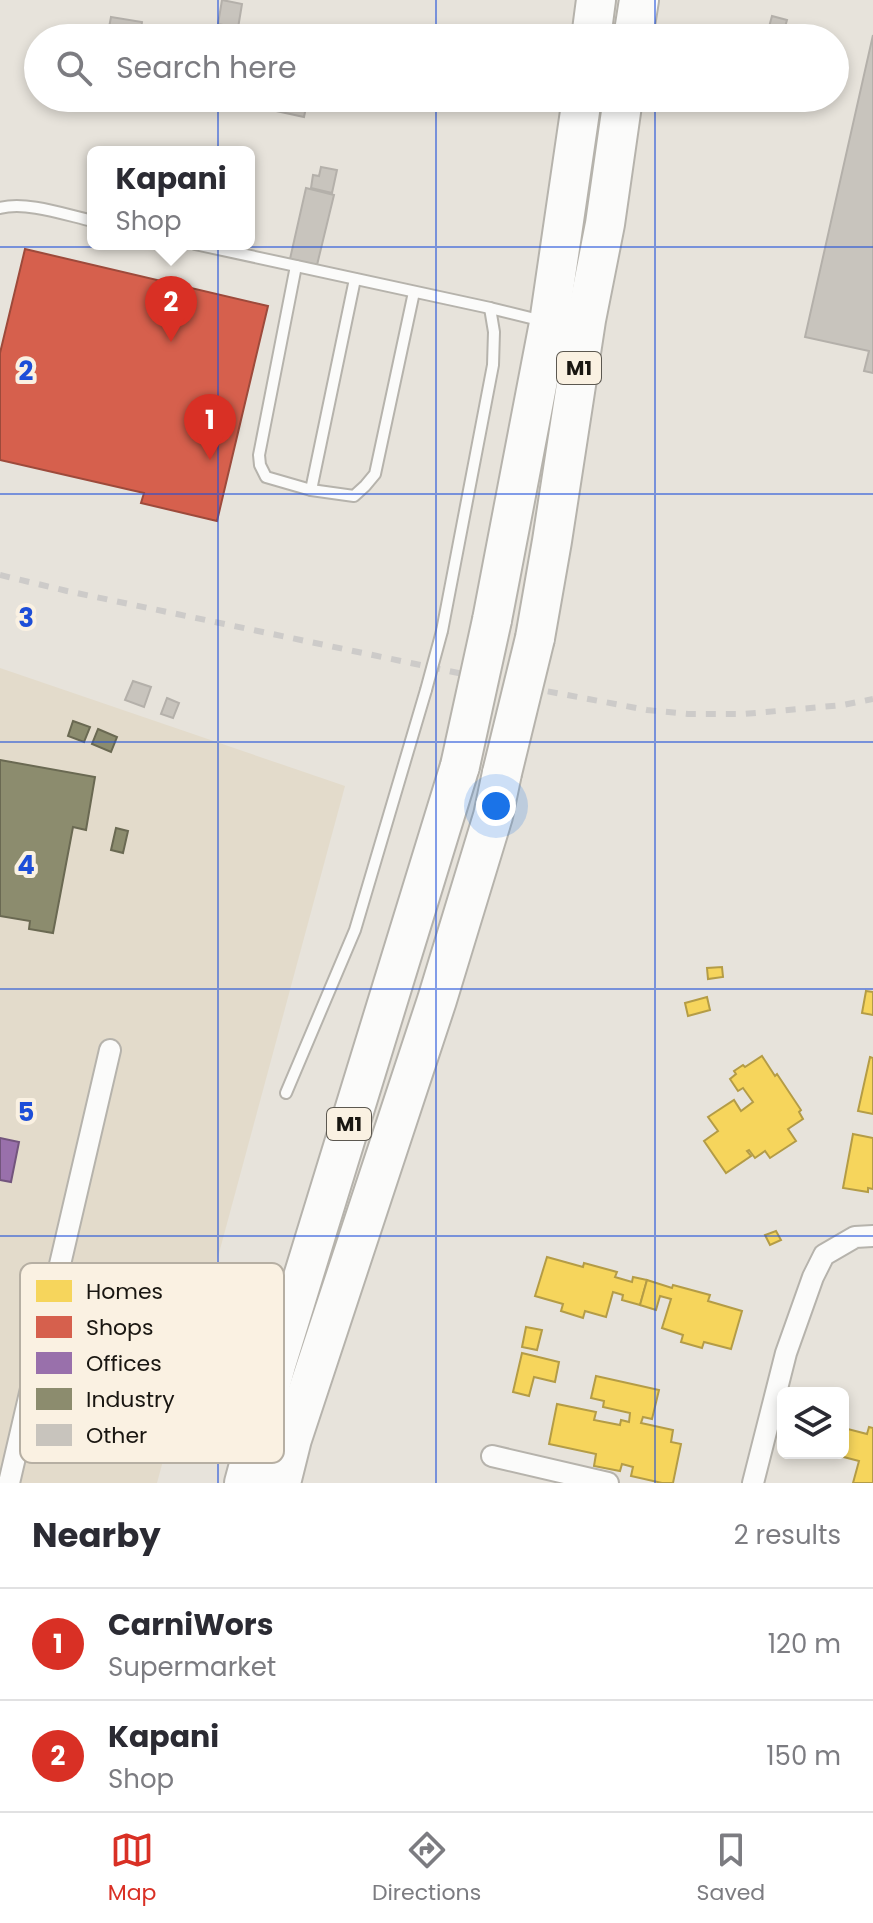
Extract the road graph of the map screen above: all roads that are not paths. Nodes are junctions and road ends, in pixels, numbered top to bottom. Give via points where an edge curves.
1 (596, 0) edge
2 (639, 0) edge
3 (593, 24) edge
4 (635, 24) edge
5 (580, 112) edge
6 (621, 112) edge
7 (0, 208) edge
8 (87, 220) edge
9 (223, 250) edge
10 (296, 266) junction
11 (355, 279) junction
12 (414, 292) junction
13 (490, 308) junction
14 (549, 323) junction
15 (311, 490) junction
16 (110, 1050) dead end
17 (286, 1093) dead end
18 (873, 1236) edge
19 (60, 1263) edge
20 (284, 1336) edge
21 (20, 1436) edge
22 (492, 1456) dead end
23 (249, 1463) edge
24 (9, 1483) edge
25 (244, 1483) edge
26 (281, 1483) edge
27 (608, 1483) edge
28 (753, 1483) edge

1 - 3 highway
2 - 4 highway
5 - 14 highway, M1
6 - 26 highway, M1, bridge via 535,638 493,816
7 - 8 lane via 32,208
9 - 10 lane
10 - 11 lane
10 - 15 lane via 259,455 266,477
11 - 12 lane
11 - 15 lane
12 - 13 lane
12 - 15 lane via 375,474 354,496
13 - 14 lane
13 - 17 lane, bridge via 493,365 442,631 355,930
14 - 20 highway, M1, bridge via 460,766
16 - 19 street
18 - 28 street via 855,1237 824,1255 813,1277 786,1353
21 - 24 street
22 - 27 street
23 - 25 highway, M1, bridge

